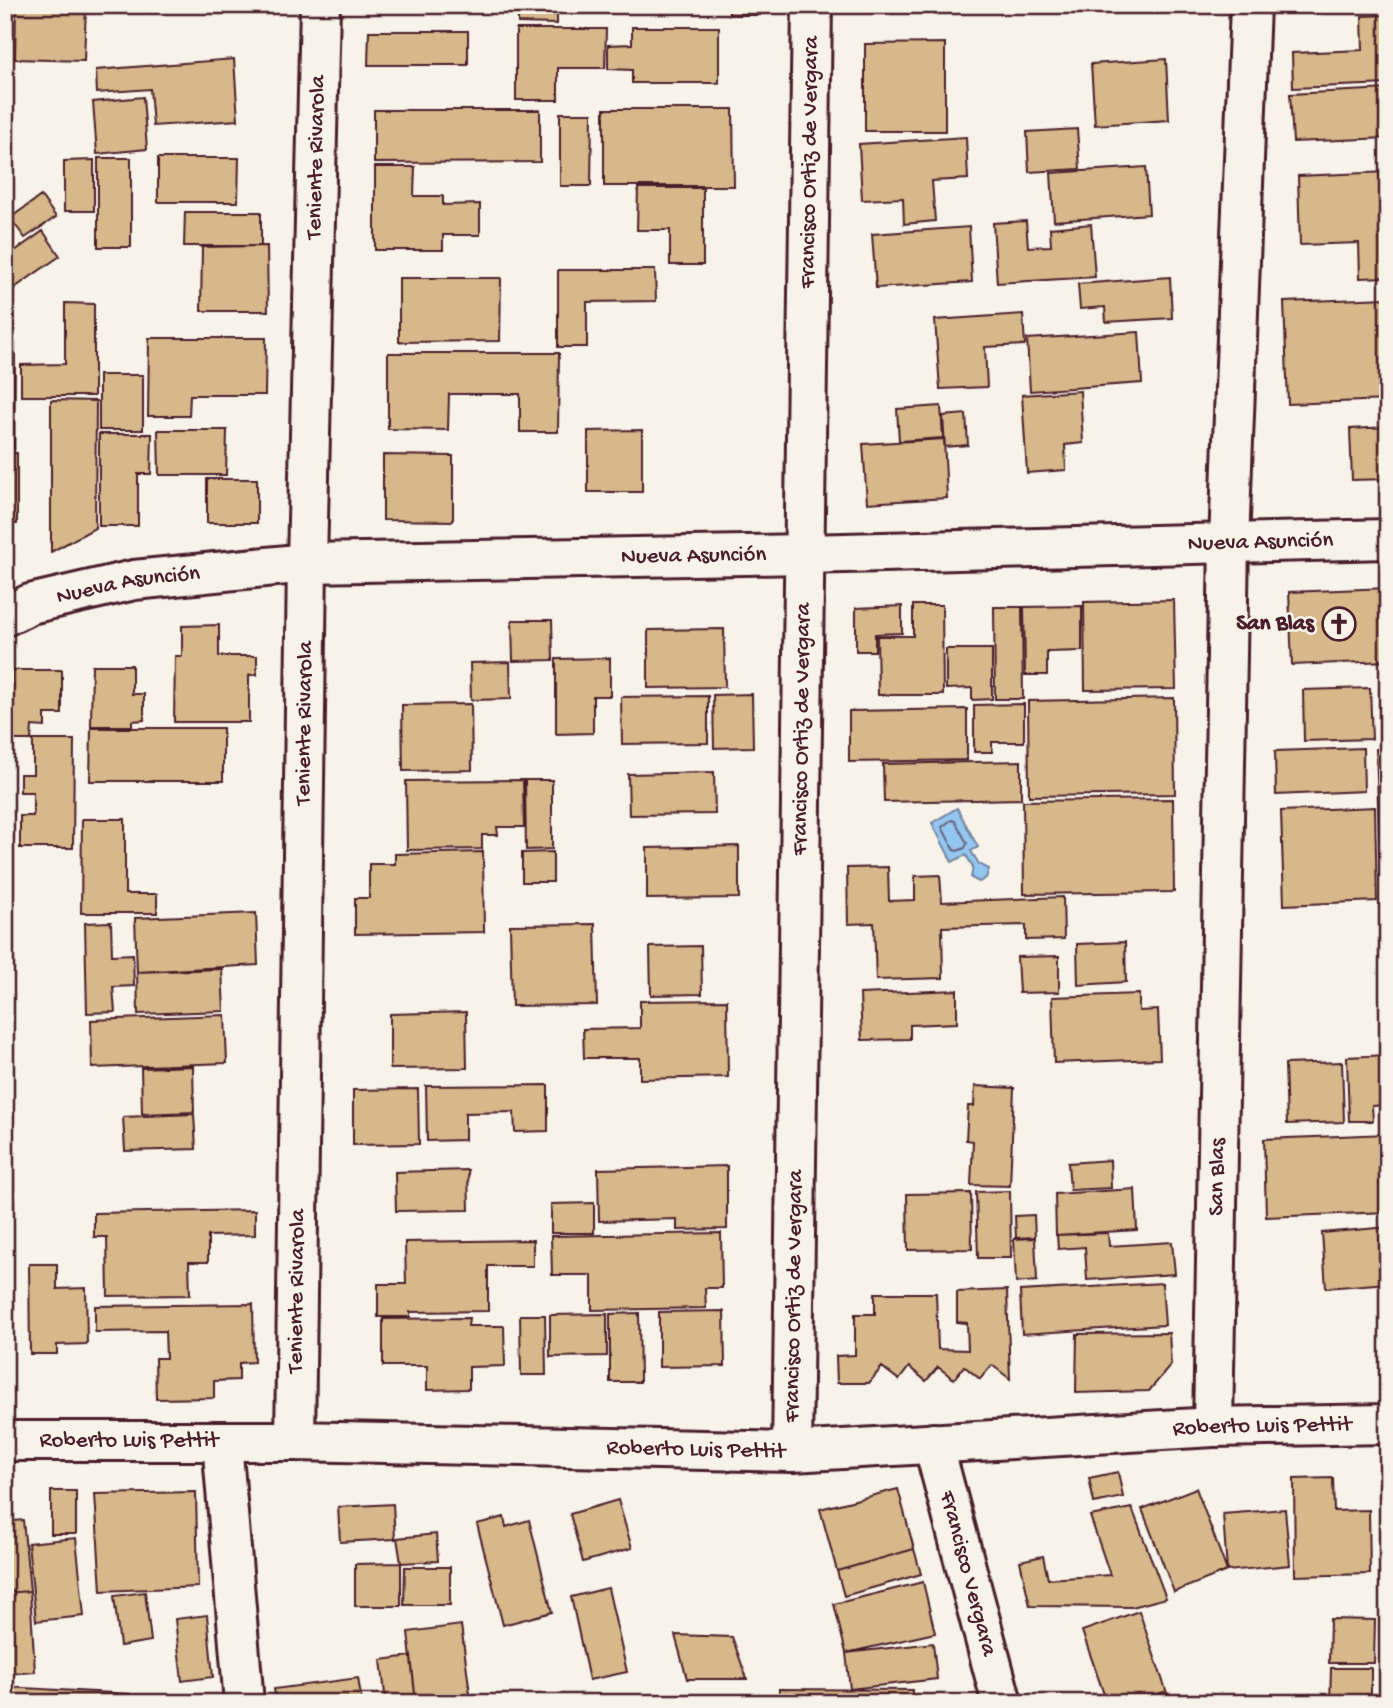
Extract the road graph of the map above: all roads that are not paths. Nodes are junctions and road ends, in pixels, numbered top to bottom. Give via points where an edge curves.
1 (320, 5) edge
2 (812, 5) edge
3 (1250, 5) edge
4 (1388, 539) edge
5 (1230, 543) junction
6 (806, 554) junction
7 (307, 563) junction
8 (5, 617) edge
9 (1388, 1424) edge
10 (1213, 1427) junction
11 (5, 1441) edge
12 (295, 1441) junction
13 (222, 1442) junction
14 (933, 1444) junction
15 (792, 1452) junction
16 (244, 1703) edge
17 (1002, 1703) edge

1 - 7 street, Teniente Rivarola
2 - 6 street, Francisco Ortiz de Vergara
3 - 5 street, San Blas
4 - 5 street, Nueva Asunción
5 - 6 street, Nueva Asunción
5 - 10 street, San Blas
6 - 7 street, Nueva Asunción
6 - 15 street, Francisco Ortiz de Vergara
7 - 8 street, Nueva Asunción via 134,580 30,604
7 - 12 street, Teniente Rivarola
9 - 10 street, Roberto Luis Pettit
10 - 14 street, Roberto Luis Pettit
11 - 13 street, Roberto Luis Pettit
12 - 13 street, Roberto Luis Pettit
12 - 15 street, Roberto Luis Pettit
13 - 16 street
14 - 15 street, Roberto Luis Pettit
14 - 17 street, Francisco Vergara

